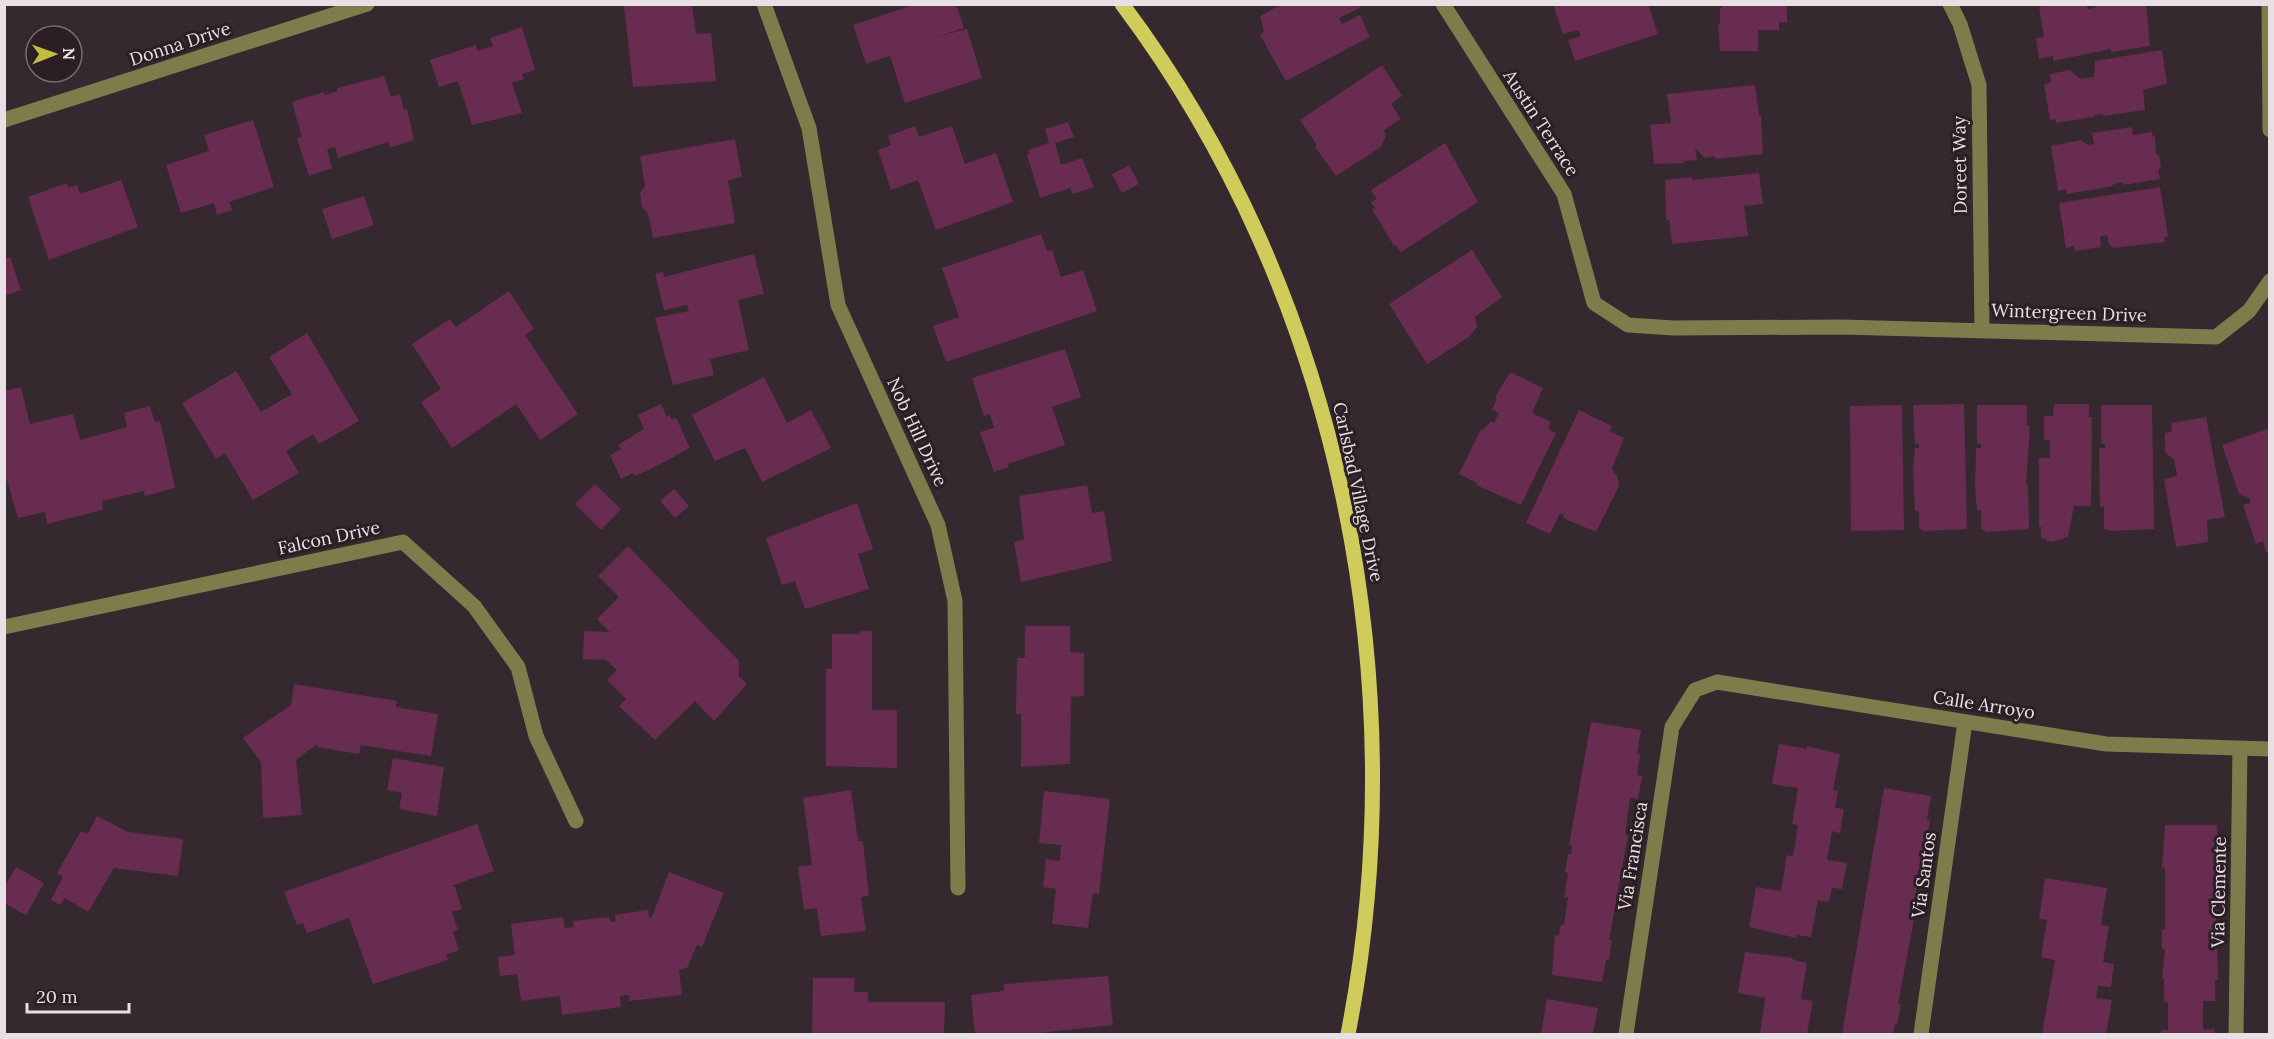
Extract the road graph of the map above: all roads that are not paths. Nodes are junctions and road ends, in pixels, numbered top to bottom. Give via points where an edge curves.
1 (367, 4) edge
2 (764, 4) edge
3 (1122, 4) edge
4 (1443, 4) edge
5 (1950, 4) edge
6 (2269, 4) edge
7 (4, 120) edge
8 (2270, 130) edge
9 (2270, 281) edge
10 (1842, 327) joint
11 (1982, 330) junction
12 (4, 627) edge
13 (1695, 690) joint
14 (1965, 722) junction
15 (2270, 748) edge
16 (2240, 749) junction
17 (576, 821) dead end
18 (958, 888) dead end
19 (1348, 1035) edge
20 (1626, 1035) edge
21 (1921, 1035) edge
22 (2236, 1035) edge

1 - 7 street, Donna Drive
2 - 18 street, Nob Hill Drive via 809,128 838,305 939,525 953,590
3 - 19 main road, Carlsbad Village Drive via 1158,53 1192,111 1258,239 1293,321 1326,425 1348,524 1370,680 1373,792 1365,930
4 - 10 street, Austin Terrace via 1564,194 1594,303 1628,325
5 - 11 street, Doreet Way via 1979,85
6 - 8 street
9 - 11 street, Wintergreen Drive via 2249,310 2216,337
10 - 11 street, Wintergreen Drive
12 - 17 street, Falcon Drive via 403,542 474,606 518,667 536,735
13 - 14 street, Calle Arroyo via 1717,682
13 - 20 street, Via Francisca via 1672,727
14 - 16 street, Calle Arroyo via 2106,744
14 - 21 street, Via Santos
15 - 16 street, Calle Arroyo
16 - 22 street, Via Clemente

